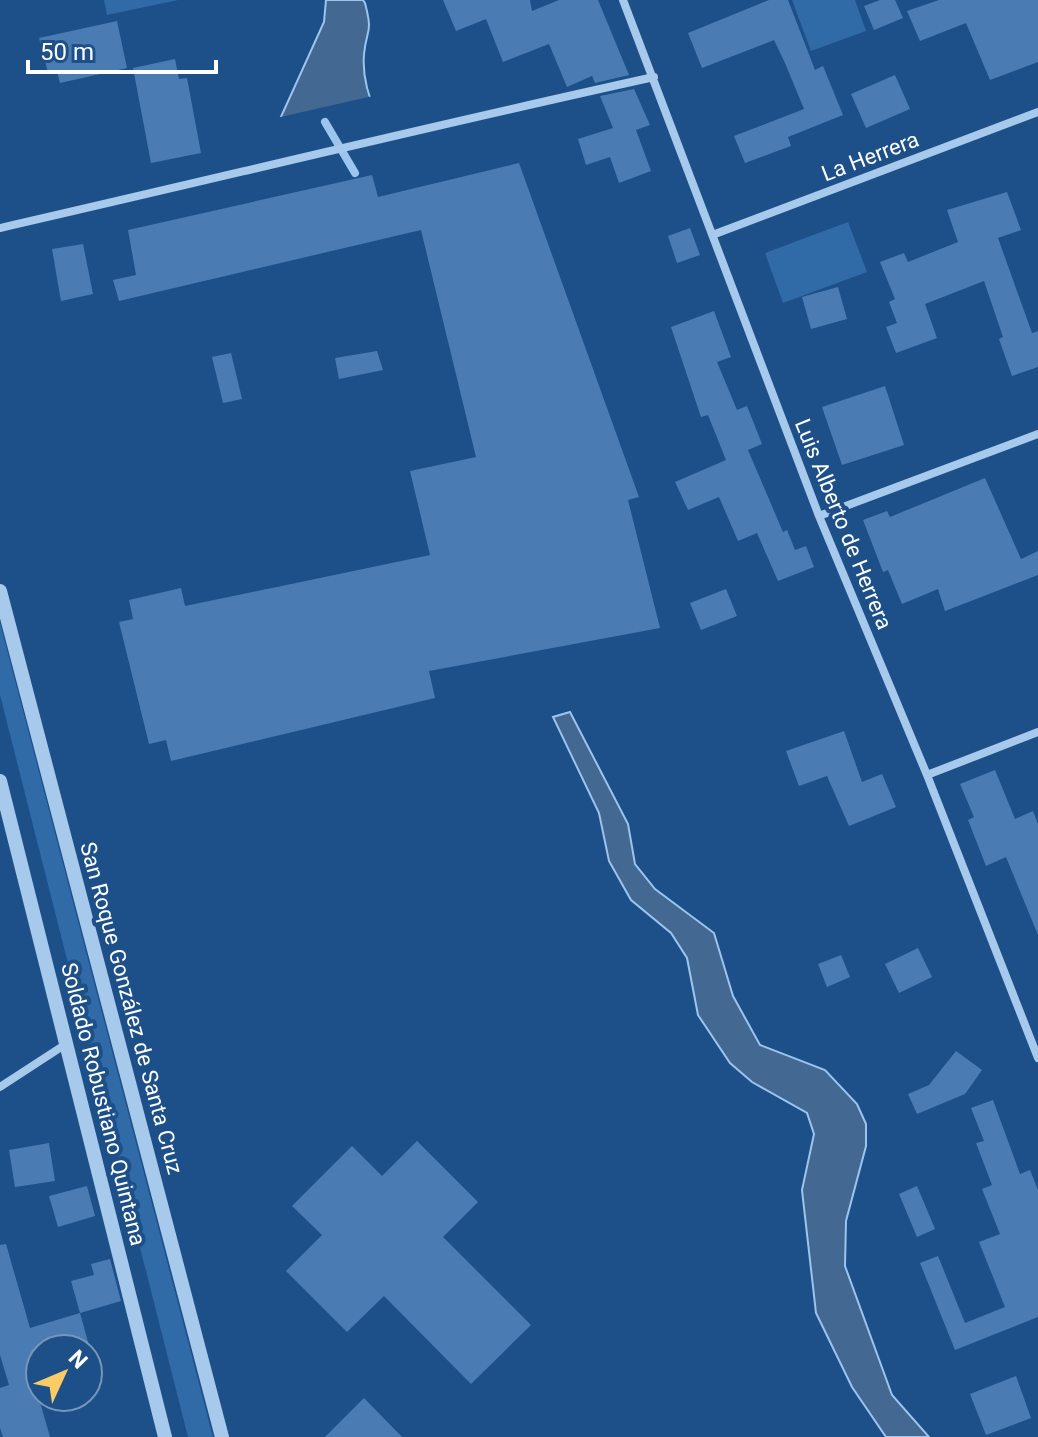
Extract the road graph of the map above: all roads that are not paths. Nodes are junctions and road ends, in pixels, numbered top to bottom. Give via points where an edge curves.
1 (623, 0) edge
2 (654, 77) junction
3 (1038, 112) edge
4 (0, 228) edge
5 (715, 234) junction
6 (1038, 434) edge
7 (819, 516) junction
8 (0, 591) edge
9 (1038, 732) edge
10 (927, 775) junction
11 (0, 781) edge
12 (1038, 1026) edge
13 (1027, 1030) junction
14 (66, 1044) junction
15 (1038, 1058) edge
16 (0, 1087) edge
17 (165, 1437) edge
18 (222, 1437) edge

1 - 2 street, Luis Alberto de Herrera
2 - 4 street
2 - 5 street, Luis Alberto de Herrera
3 - 5 street, La Herrera
5 - 7 street, Luis Alberto de Herrera
6 - 7 street
7 - 10 street, Luis Alberto de Herrera
8 - 18 street, San Roque González de Santa Cruz
9 - 10 street
10 - 13 street, Luis Alberto de Herrera
11 - 14 street, Soldado Robustiano Quintana
12 - 13 street
13 - 15 street, Luis Alberto de Herrera
14 - 16 street
14 - 17 street, Soldado Robustiano Quintana

